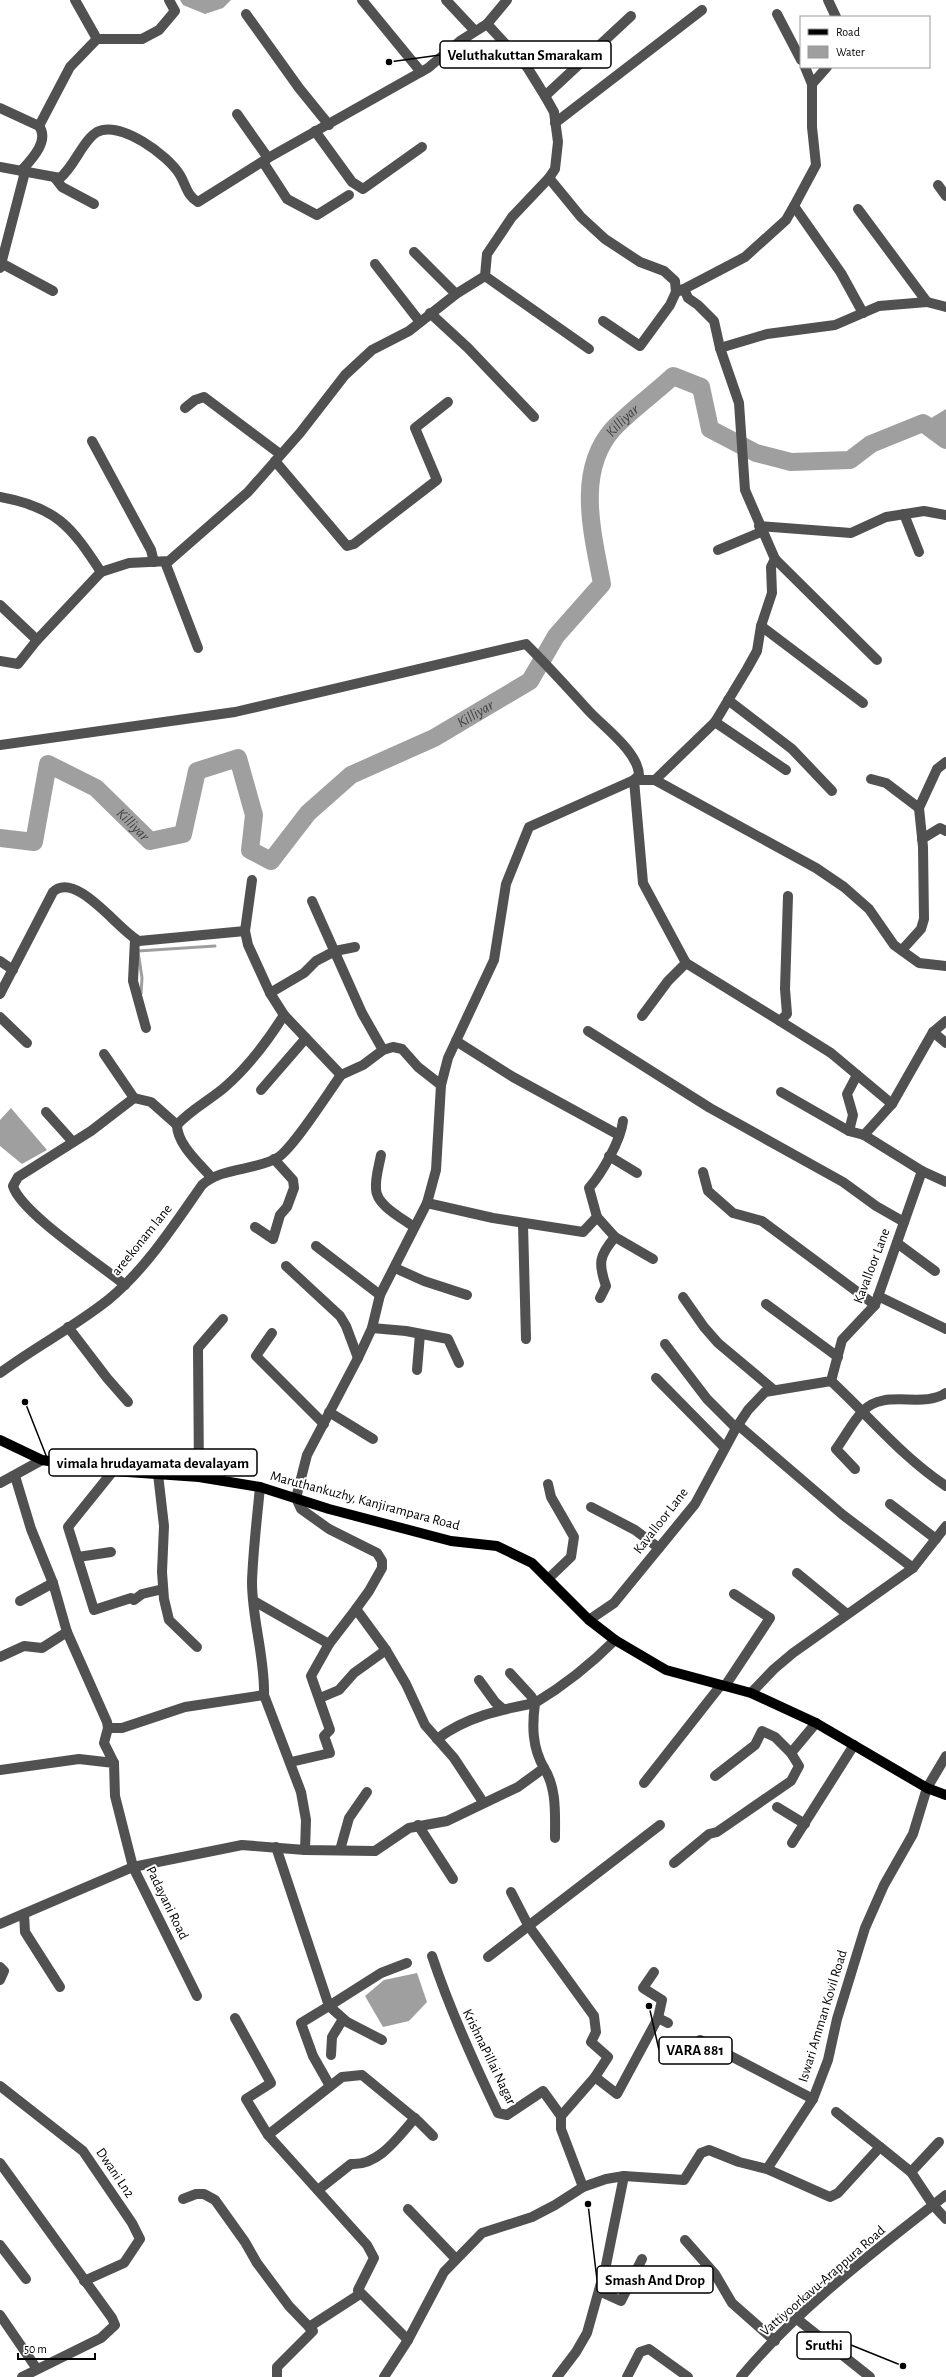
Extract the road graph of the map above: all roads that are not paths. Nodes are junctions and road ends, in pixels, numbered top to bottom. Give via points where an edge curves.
1 (75, 0) edge
2 (169, 0) edge
3 (362, 0) edge
4 (446, 0) edge
5 (507, 0) edge
6 (828, 0) edge
7 (702, 10) dead end
8 (246, 14) dead end
9 (777, 14) dead end
10 (631, 16) dead end
11 (836, 16) edge
12 (487, 24) junction
13 (475, 31) junction
14 (97, 39) junction
15 (800, 58) edge
16 (805, 68) edge
17 (826, 68) edge
18 (421, 72) junction
19 (812, 84) junction
20 (545, 96) junction
21 (0, 108) edge
22 (237, 114) dead end
23 (555, 123) junction
24 (329, 125) junction
25 (39, 126) junction
26 (315, 131) junction
27 (422, 147) dead end
28 (266, 160) junction
29 (0, 167) edge
30 (23, 171) junction
31 (55, 178) junction
32 (549, 178) junction
33 (938, 185) dead end
34 (350, 195) dead end
35 (946, 196) edge
36 (94, 204) dead end
37 (794, 206) junction
38 (858, 209) dead end
39 (414, 252) dead end
40 (375, 264) dead end
41 (1, 266) edge
42 (485, 276) junction
43 (680, 291) junction
44 (53, 292) dead end
45 (456, 294) junction
46 (927, 302) junction
47 (946, 307) edge
48 (430, 313) junction
49 (863, 313) junction
50 (603, 321) dead end
51 (420, 322) junction
52 (720, 348) junction
53 (589, 349) dead end
54 (448, 402) dead end
55 (185, 408) dead end
56 (534, 417) dead end
57 (92, 441) dead end
58 (277, 457) junction
59 (0, 497) edge
60 (904, 514) junction
61 (946, 516) edge
62 (760, 529) junction
63 (718, 550) dead end
64 (919, 552) dead end
65 (775, 559) junction
66 (154, 562) junction
67 (165, 562) junction
68 (102, 572) junction
69 (0, 605) edge
70 (761, 626) junction
71 (37, 640) junction
72 (198, 648) dead end
73 (877, 660) dead end
74 (0, 661) edge
75 (728, 700) junction
76 (863, 703) dead end
77 (715, 722) junction
78 (0, 745) edge
79 (946, 762) edge
80 (786, 770) dead end
81 (871, 779) dead end
82 (634, 780) junction
83 (655, 780) junction
84 (832, 791) dead end
85 (919, 808) junction
86 (946, 832) edge
87 (922, 839) junction
88 (252, 880) dead end
89 (788, 896) dead end
90 (312, 901) dead end
91 (245, 930) junction
92 (135, 939) junction
93 (355, 947) dead end
94 (902, 950) junction
95 (335, 951) junction
96 (0, 961) edge
97 (686, 963) junction
98 (946, 966) edge
99 (13, 970) junction
100 (270, 993) junction
101 (0, 994) edge
102 (284, 1015) junction
103 (642, 1016) dead end
104 (0, 1017) edge
105 (780, 1021) junction
106 (946, 1022) edge
107 (146, 1028) dead end
108 (588, 1031) dead end
109 (933, 1032) junction
110 (306, 1038) junction
111 (456, 1041) junction
112 (27, 1043) dead end
113 (946, 1043) edge
114 (383, 1050) junction
115 (104, 1054) dead end
116 (341, 1075) junction
117 (857, 1075) junction
118 (441, 1086) junction
119 (261, 1090) dead end
120 (781, 1092) dead end
121 (134, 1098) junction
122 (892, 1104) junction
123 (46, 1112) dead end
124 (623, 1121) dead end
125 (177, 1125) junction
126 (849, 1131) junction
127 (619, 1135) junction
128 (864, 1135) junction
129 (73, 1142) junction
130 (381, 1155) dead end
131 (609, 1156) junction
132 (270, 1161) junction
133 (922, 1171) junction
134 (704, 1172) dead end
135 (637, 1173) dead end
136 (211, 1177) junction
137 (946, 1182) edge
138 (427, 1203) junction
139 (597, 1217) junction
140 (904, 1222) junction
141 (523, 1224) junction
142 (255, 1227) dead end
143 (414, 1227) junction
144 (614, 1237) junction
145 (897, 1243) junction
146 (316, 1246) dead end
147 (653, 1259) dead end
148 (286, 1266) dead end
149 (395, 1268) junction
150 (935, 1271) dead end
151 (125, 1284) junction
152 (380, 1295) junction
153 (467, 1295) dead end
154 (683, 1297) dead end
155 (600, 1298) dead end
156 (877, 1300) junction
157 (766, 1304) dead end
158 (223, 1319) dead end
159 (68, 1327) junction
160 (372, 1328) junction
161 (946, 1329) edge
162 (272, 1333) dead end
163 (420, 1334) junction
164 (526, 1339) dead end
165 (665, 1344) dead end
166 (838, 1356) junction
167 (358, 1358) junction
168 (459, 1363) dead end
169 (417, 1370) dead end
170 (0, 1373) edge
171 (656, 1378) dead end
172 (831, 1381) junction
173 (774, 1390) junction
174 (946, 1393) edge
175 (128, 1402) dead end
176 (863, 1410) junction
177 (329, 1412) junction
178 (324, 1424) junction
179 (737, 1427) junction
180 (373, 1439) dead end
181 (0, 1440) edge
182 (724, 1447) junction
183 (42, 1460) junction
184 (855, 1469) dead end
185 (113, 1471) junction
186 (158, 1474) junction
187 (15, 1476) junction
188 (199, 1477) junction
189 (0, 1483) edge
190 (548, 1484) dead end
191 (946, 1486) edge
192 (260, 1487) junction
193 (296, 1498) junction
194 (890, 1504) dead end
195 (591, 1507) dead end
196 (946, 1526) edge
197 (936, 1539) junction
198 (659, 1548) junction
199 (111, 1552) dead end
200 (78, 1557) junction
201 (913, 1568) junction
202 (797, 1573) dead end
203 (548, 1579) junction
204 (53, 1583) junction
205 (163, 1589) junction
206 (734, 1594) dead end
207 (20, 1601) dead end
208 (254, 1601) junction
209 (356, 1609) junction
210 (848, 1614) junction
211 (590, 1620) junction
212 (67, 1632) junction
213 (615, 1640) junction
214 (329, 1644) junction
215 (197, 1647) dead end
216 (386, 1650) junction
217 (0, 1657) edge
218 (510, 1672) dead end
219 (480, 1680) dead end
220 (723, 1685) junction
221 (751, 1693) junction
222 (264, 1695) junction
223 (320, 1698) junction
224 (535, 1703) junction
225 (503, 1709) junction
226 (816, 1723) junction
227 (108, 1728) junction
228 (437, 1739) junction
229 (854, 1745) junction
230 (791, 1753) junction
231 (946, 1756) edge
232 (291, 1762) junction
233 (114, 1763) junction
234 (544, 1768) junction
235 (0, 1770) edge
236 (715, 1776) dead end
237 (644, 1783) dead end
238 (927, 1788) junction
239 (367, 1792) dead end
240 (946, 1795) edge
241 (483, 1802) junction
242 (777, 1807) dead end
243 (805, 1824) junction
244 (418, 1825) junction
245 (660, 1825) dead end
246 (555, 1838) dead end
247 (792, 1843) dead end
248 (276, 1847) junction
249 (305, 1850) junction
250 (340, 1850) junction
251 (674, 1863) dead end
252 (133, 1867) junction
253 (453, 1879) dead end
254 (511, 1892) dead end
255 (24, 1914) junction
256 (0, 1924) edge
257 (528, 1925) junction
258 (432, 1956) dead end
259 (488, 1957) dead end
260 (407, 1963) dead end
261 (0, 1967) edge
262 (654, 1972) dead end
263 (0, 1980) edge
264 (60, 1987) dead end
265 (197, 1996) dead end
266 (329, 2006) junction
267 (235, 2018) dead end
268 (658, 2018) junction
269 (343, 2019) junction
270 (668, 2023) dead end
271 (382, 2040) dead end
272 (700, 2040) dead end
273 (331, 2055) dead end
274 (595, 2077) junction
275 (0, 2086) edge
276 (330, 2086) junction
277 (813, 2099) junction
278 (836, 2112) dead end
279 (560, 2116) junction
280 (415, 2118) junction
281 (268, 2135) junction
282 (433, 2136) dead end
283 (939, 2142) dead end
284 (880, 2147) junction
285 (0, 2163) edge
286 (767, 2169) junction
287 (911, 2172) junction
288 (624, 2176) junction
289 (583, 2187) junction
290 (318, 2190) junction
291 (946, 2195) edge
292 (183, 2199) dead end
293 (933, 2205) junction
294 (408, 2209) dead end
295 (946, 2219) edge
296 (685, 2240) dead end
297 (0, 2245) edge
298 (456, 2258) junction
299 (642, 2259) dead end
300 (26, 2279) dead end
301 (84, 2281) junction
302 (599, 2291) junction
303 (360, 2294) junction
304 (0, 2315) edge
305 (797, 2319) junction
306 (309, 2327) junction
307 (4, 2331) edge
308 (408, 2340) junction
309 (775, 2341) junction
310 (37, 2370) junction
311 (22, 2377) edge
312 (277, 2377) edge
313 (384, 2377) edge
314 (557, 2377) edge
315 (627, 2377) edge
316 (688, 2377) edge
317 (741, 2377) edge
318 (870, 2377) edge

1 - 14 street
2 - 14 street via 175,11 159,30 142,39
3 - 18 street
4 - 13 street
5 - 12 street
6 - 11 street
7 - 23 street
8 - 24 street
9 - 15 street
10 - 20 street
12 - 13 street
12 - 20 street via 527,67
13 - 18 street
14 - 25 street via 70,67
16 - 19 street
17 - 19 street
18 - 24 street
19 - 37 street via 812,127 816,165
20 - 23 street via 554,112
21 - 25 street
22 - 28 street
23 - 32 street via 558,142 555,169
24 - 26 street
25 - 30 street via 43,136
26 - 27 street via 352,182 363,189
26 - 28 street
28 - 31 street via 198,202 192,198 179,174 161,154 131,135 107,129 96,133 63,176
28 - 34 street via 287,199 317,216
29 - 30 street
30 - 31 street
30 - 41 street
31 - 36 street via 62,187
32 - 42 street via 512,217 486,254
32 - 43 street via 581,217 605,239 640,262 664,272 675,281
33 - 35 street
37 - 43 street via 786,220 745,257
37 - 49 street via 841,273
38 - 46 street
39 - 45 street
40 - 51 street
41 - 44 street
42 - 45 street
42 - 53 street
43 - 50 street via 640,346
43 - 52 street via 714,321
45 - 48 street
46 - 47 street
46 - 49 street via 879,306
48 - 51 street
48 - 56 street via 468,348
49 - 52 street via 835,325 767,334
51 - 58 street via 409,331 372,350 345,375
52 - 62 street via 739,403 745,490
54 - 58 street via 416,428 437,480 354,544 347,546
55 - 58 street via 204,397
57 - 66 street via 151,550
58 - 67 street via 248,492 170,561
59 - 68 street via 36,507 61,520 74,532
60 - 61 street via 924,511
60 - 62 street via 886,517 851,533
60 - 64 street
62 - 63 street
62 - 65 street
65 - 70 street via 771,567 772,593
65 - 73 street
66 - 67 street
66 - 68 street via 129,563
67 - 72 street
68 - 71 street
69 - 71 street
70 - 75 street via 757,651
70 - 76 street
71 - 74 street via 18,664
75 - 77 street
75 - 84 street via 792,749
77 - 80 street
77 - 83 street
78 - 82 street via 235,712 526,644 619,740 639,768 639,775
79 - 85 street via 937,769
81 - 85 street via 886,783
82 - 83 street
82 - 97 street via 643,883
82 - 111 street via 529,827 506,884 494,960
83 - 94 street via 816,868 844,887 869,909 894,945
85 - 87 street
86 - 87 street via 940,828
87 - 94 street via 924,918 920,929
88 - 91 street
89 - 105 street via 785,989 787,1014
90 - 95 street
91 - 92 street via 143,942
91 - 100 street via 248,945
92 - 99 street via 82,893 70,886 63,886 53,892
92 - 107 street via 133,981
93 - 95 street
94 - 98 street via 919,963
95 - 100 street
95 - 114 street via 362,1012
96 - 99 street
97 - 103 street via 668,981
97 - 105 street
99 - 101 street
100 - 102 street
102 - 110 street
102 - 125 street via 248,1065 225,1088
104 - 112 street
105 - 117 street via 831,1053
106 - 109 street
108 - 140 street via 710,1108 843,1182
109 - 113 street
109 - 122 street
110 - 116 street
110 - 119 street
111 - 118 street via 448,1058
111 - 127 street via 513,1077
114 - 116 street via 363,1066
114 - 118 street via 393,1047 402,1049 418,1067
115 - 121 street
116 - 132 street via 284,1153
117 - 122 street
117 - 126 street via 848,1094 853,1115
118 - 138 street via 436,1170
120 - 126 street
121 - 125 street via 151,1102
121 - 129 street
122 - 128 street
123 - 129 street
124 - 127 street
125 - 136 street via 177,1133 181,1140
126 - 128 street
127 - 131 street
128 - 133 street
129 - 151 street via 18,1177 13,1186 14,1191 50,1227
130 - 143 street via 375,1188 377,1195 384,1204
131 - 135 street
131 - 139 street via 599,1177 589,1188
132 - 136 street
132 - 142 street via 293,1180 294,1188 287,1207 280,1215 273,1239
133 - 137 street
133 - 140 street, Kavalloor Lane
134 - 156 street via 708,1191 733,1213 762,1221
136 - 151 street, areekonam lane via 202,1185 145,1263
138 - 141 street
138 - 143 street
139 - 141 street via 583,1232
139 - 144 street
140 - 145 street, Kavalloor Lane
141 - 164 street
143 - 149 street
144 - 147 street
144 - 155 street via 602,1252 600,1269 606,1286
145 - 150 street
145 - 156 street, Kavalloor Lane
146 - 152 street
148 - 167 street via 340,1316
149 - 152 street
149 - 153 street
151 - 159 street, areekonam lane via 94,1310
152 - 160 street
154 - 173 street via 718,1343
156 - 161 street
156 - 166 street, Kavalloor Lane via 842,1340
157 - 166 street
158 - 188 street via 198,1348
159 - 170 street, areekonam lane
159 - 175 street
160 - 163 street
160 - 167 street
162 - 178 street via 256,1356
163 - 168 street via 448,1339
163 - 169 street
165 - 179 street via 707,1400
166 - 172 street, Kavalloor Lane
167 - 177 street
171 - 182 street
172 - 173 street, Kavalloor Lane
172 - 176 street
173 - 179 street, Kavalloor Lane via 764,1392
174 - 176 street via 937,1397 886,1399
176 - 184 street via 836,1449
176 - 191 street via 881,1432 922,1469
177 - 178 street
177 - 180 street
178 - 193 street via 307,1455
179 - 182 street, Kavalloor Lane
179 - 201 street via 843,1515
181 - 183 main road, Maruthankuzhy, Kanjirampara Road
182 - 198 street, Kavalloor Lane via 695,1504
183 - 185 main road, Maruthankuzhy, Kanjirampara Road
183 - 187 street
185 - 186 main road, Maruthankuzhy, Kanjirampara Road
185 - 200 street via 68,1527
186 - 188 main road, Maruthankuzhy, Kanjirampara Road
186 - 205 street via 164,1526
187 - 189 street
187 - 204 street via 31,1529
188 - 192 main road, Maruthankuzhy, Kanjirampara Road
190 - 203 street via 551,1497 574,1537 571,1557
192 - 193 main road, Maruthankuzhy, Kanjirampara Road
192 - 208 street via 252,1582
193 - 203 main road, Maruthankuzhy, Kanjirampara Road via 451,1541 497,1546 532,1563
193 - 209 street via 301,1509 344,1538 377,1553 382,1561 382,1568
194 - 197 street
195 - 198 street via 634,1530
196 - 197 street
197 - 201 street
198 - 211 street, Kavalloor Lane via 614,1603
199 - 200 street
200 - 205 street via 94,1610 131,1598 134,1600 142,1594
201 - 210 street
202 - 210 street
203 - 211 main road, Maruthankuzhy, Kanjirampara Road
204 - 207 street
204 - 212 street
205 - 215 street via 169,1620
206 - 220 street via 770,1618
208 - 214 street
208 - 222 street
209 - 214 street
209 - 216 street
210 - 221 street via 774,1669
211 - 213 main road, Maruthankuzhy, Kanjirampara Road
212 - 217 street via 42,1648 24,1646
212 - 227 street
213 - 220 main road, Maruthankuzhy, Kanjirampara Road via 666,1670
213 - 224 street via 587,1668
214 - 223 street via 311,1676
216 - 223 street via 354,1674 339,1690
216 - 228 street via 425,1724
218 - 224 street
219 - 225 street
220 - 221 main road, Maruthankuzhy, Kanjirampara Road
220 - 237 street
221 - 226 main road, Maruthankuzhy, Kanjirampara Road
222 - 227 street via 185,1707 122,1728
222 - 232 street
223 - 232 street via 330,1730 324,1736 330,1753
224 - 225 street
224 - 234 street via 532,1729 537,1755
225 - 228 street via 472,1718
226 - 229 main road, Maruthankuzhy, Kanjirampara Road
226 - 230 street
227 - 233 street via 104,1743
228 - 241 street via 454,1758
229 - 238 main road, Maruthankuzhy, Kanjirampara Road
229 - 243 street
230 - 236 street via 775,1738 762,1731 755,1745
230 - 251 street via 798,1766 791,1781 717,1832 709,1834
231 - 238 street, Iswari Amman Kovil Road
232 - 249 street via 302,1792 306,1820
233 - 235 street via 79,1760
233 - 252 street via 115,1796
234 - 241 street via 518,1788
234 - 246 street via 549,1775 554,1797
238 - 240 main road, Maruthankuzhy, Kanjirampara Road
238 - 277 street, Iswari Amman Kovil Road via 913,1834 884,1885 865,1928 837,2019 828,2060
239 - 250 street via 349,1818
241 - 244 street via 447,1821
242 - 243 street
243 - 247 street
244 - 250 street via 395,1836 375,1851
244 - 253 street
245 - 257 street
248 - 249 street
248 - 252 street via 242,1845
248 - 266 street
249 - 250 street
252 - 255 street, Padayani Road
252 - 265 street, Padayani Road
254 - 257 street
255 - 256 street, Padayani Road
255 - 264 street via 25,1932
257 - 259 street
257 - 274 street via 594,2016 596,2032 591,2042 608,2057
258 - 279 street, KrishnaPillai Nagar via 469,2053 498,2113 507,2115 543,2091
260 - 266 street via 380,1973
261 - 263 street via 4,1971
262 - 268 street via 644,1988 662,2000
266 - 269 street
266 - 276 street via 301,2023 313,2056
267 - 281 street via 272,2083 246,2099
268 - 270 street
268 - 274 street via 617,2094
269 - 271 street
269 - 273 street via 332,2037
272 - 277 street
274 - 279 street
275 - 301 street, Dwani Ln2 via 83,2151 140,2239 124,2263
276 - 280 street via 342,2077 362,2075
276 - 281 street
277 - 286 street, Iswari Amman Kovil Road
278 - 284 street
279 - 289 street, KrishnaPillai Nagar via 561,2129
280 - 282 street
280 - 290 street via 378,2157 363,2165 352,2164
281 - 290 street
283 - 287 street
284 - 286 street via 838,2193 830,2197
284 - 287 street
285 - 301 street
286 - 288 street via 739,2162 709,2150 702,2153 684,2180
287 - 293 street
288 - 289 street
288 - 302 street
289 - 298 street via 532,2217 482,2233
290 - 303 street via 372,2253 374,2258 358,2290
291 - 293 street, Vattiyoorkavu-Arappura Road
292 - 306 street via 204,2194 215,2200 257,2263 289,2306
293 - 295 street
293 - 305 street, Vattiyoorkavu-Arappura Road via 847,2274
294 - 298 street
296 - 309 street via 715,2274 732,2303
297 - 300 street
298 - 308 street via 444,2272
299 - 302 street via 621,2301
301 - 310 street via 115,2325 101,2338
302 - 314 street via 587,2333
303 - 306 street
303 - 308 street
304 - 307 street
305 - 309 street, Vattiyoorkavu-Arappura Road
305 - 318 street
306 - 312 street via 313,2331 277,2367
307 - 310 street
308 - 313 street
309 - 317 street, Vattiyoorkavu-Arappura Road
310 - 311 street
315 - 316 street via 640,2352 649,2349

